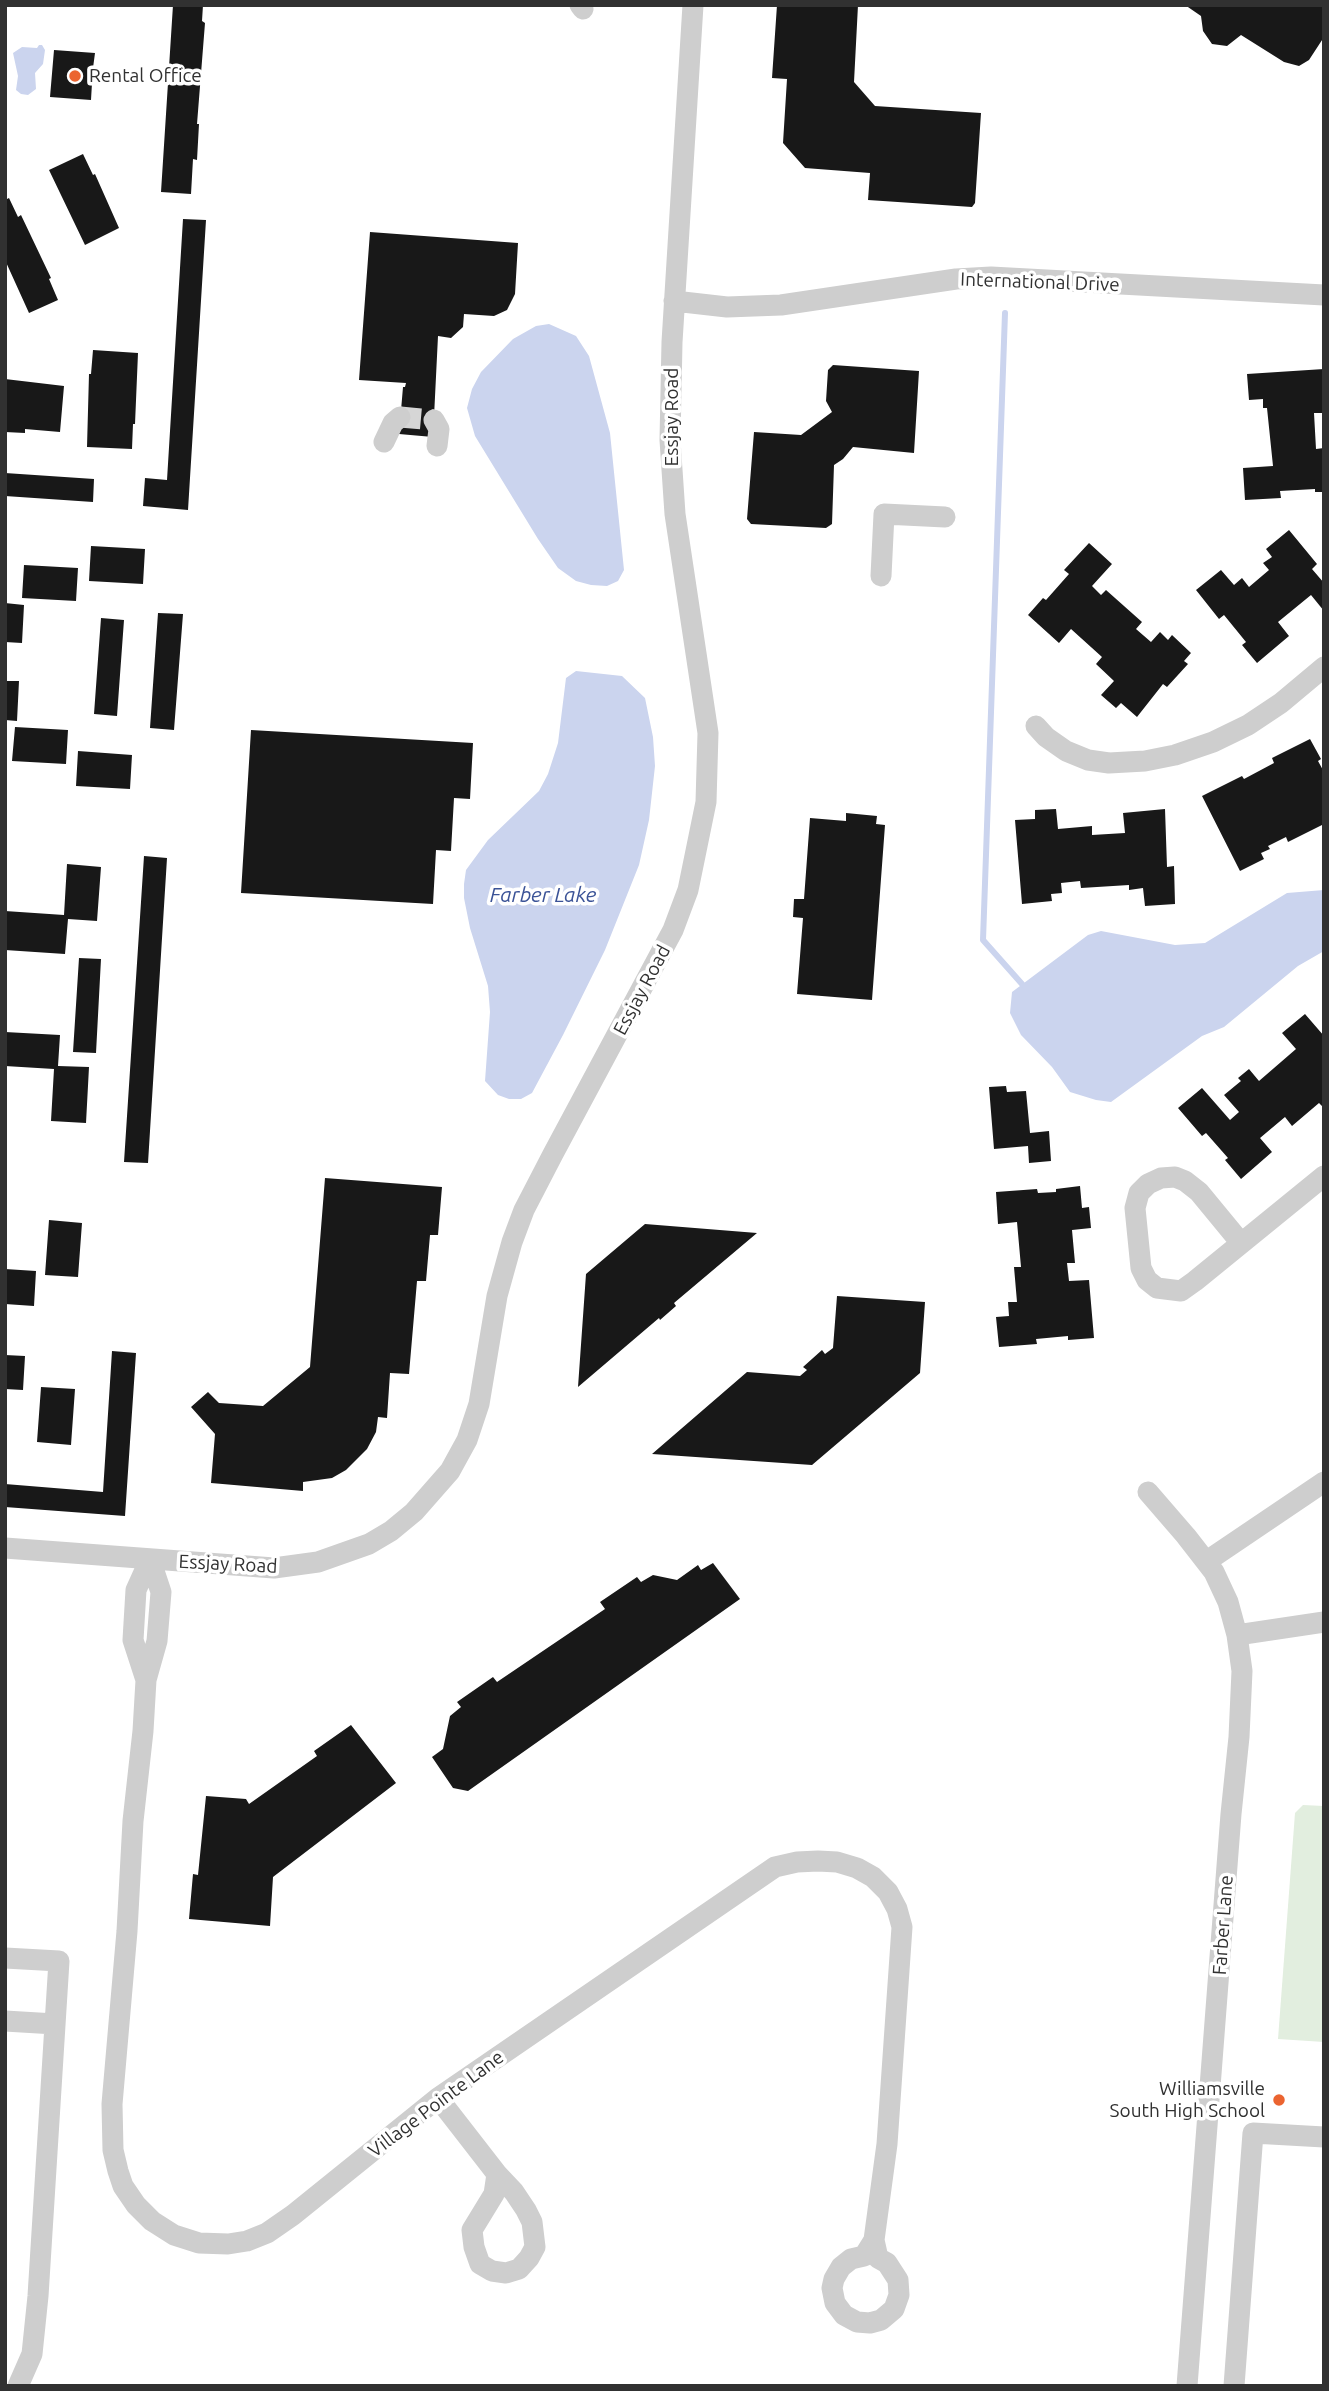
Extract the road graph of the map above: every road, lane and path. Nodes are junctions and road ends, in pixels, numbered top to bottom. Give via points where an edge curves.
1 (693, 5) edge
2 (1324, 295) edge
3 (674, 301) junction
4 (400, 417) dead end
5 (435, 420) dead end
6 (384, 442) dead end
7 (438, 446) dead end
8 (946, 517) dead end
9 (881, 576) dead end
10 (1324, 667) edge
11 (1037, 726) dead end
12 (1324, 1176) edge
13 (1241, 1243) junction
14 (1324, 1482) edge
15 (1148, 1492) dead end
16 (5, 1548) edge
17 (149, 1559) junction
18 (1207, 1561) junction
19 (1324, 1622) edge
20 (1237, 1635) junction
21 (5, 1958) edge
22 (5, 2021) edge
23 (55, 2024) junction
24 (438, 2098) junction
25 (1324, 2137) edge
26 (497, 2174) dead end
27 (874, 2240) dead end
28 (18, 2386) edge
29 (1187, 2386) edge
30 (1234, 2386) edge

1 - 3 street, Essjay Road
2 - 3 street, International Drive via 991,277 781,304 727,307
3 - 17 street, Essjay Road via 670,440 675,514 708,733 699,847 673,930 524,1210 497,1296 479,1404 467,1440 450,1471 414,1512 369,1544 339,1556 274,1567
4 - 6 street
5 - 7 street
8 - 9 street via 884,514
10 - 11 street via 1248,725 1213,742 1146,761 1108,764 1088,760 1066,751
12 - 13 street
13 - 13 street via 1185,1181 1161,1178 1139,1193 1135,1208 1141,1268 1157,1288 1181,1291
14 - 18 street
15 - 18 street, Farber Lane
16 - 17 street, Essjay Road
17 - 24 street, Village Pointe Lane via 161,1592 158,1641 146,1680 112,2104 113,2150 123,2186 152,2221 174,2235 223,2245 247,2241 293,2215
18 - 20 street, Farber Lane via 1228,1602
19 - 20 street
20 - 29 street, Farber Lane via 1242,1671 1239,1737
21 - 23 street via 59,1961
22 - 23 street
23 - 28 street via 38,2296 32,2354
24 - 26 street
24 - 27 street, Village Pointe Lane via 775,1867 818,1861 857,1868 888,1892 902,1927 887,2144
25 - 30 street via 1253,2133

